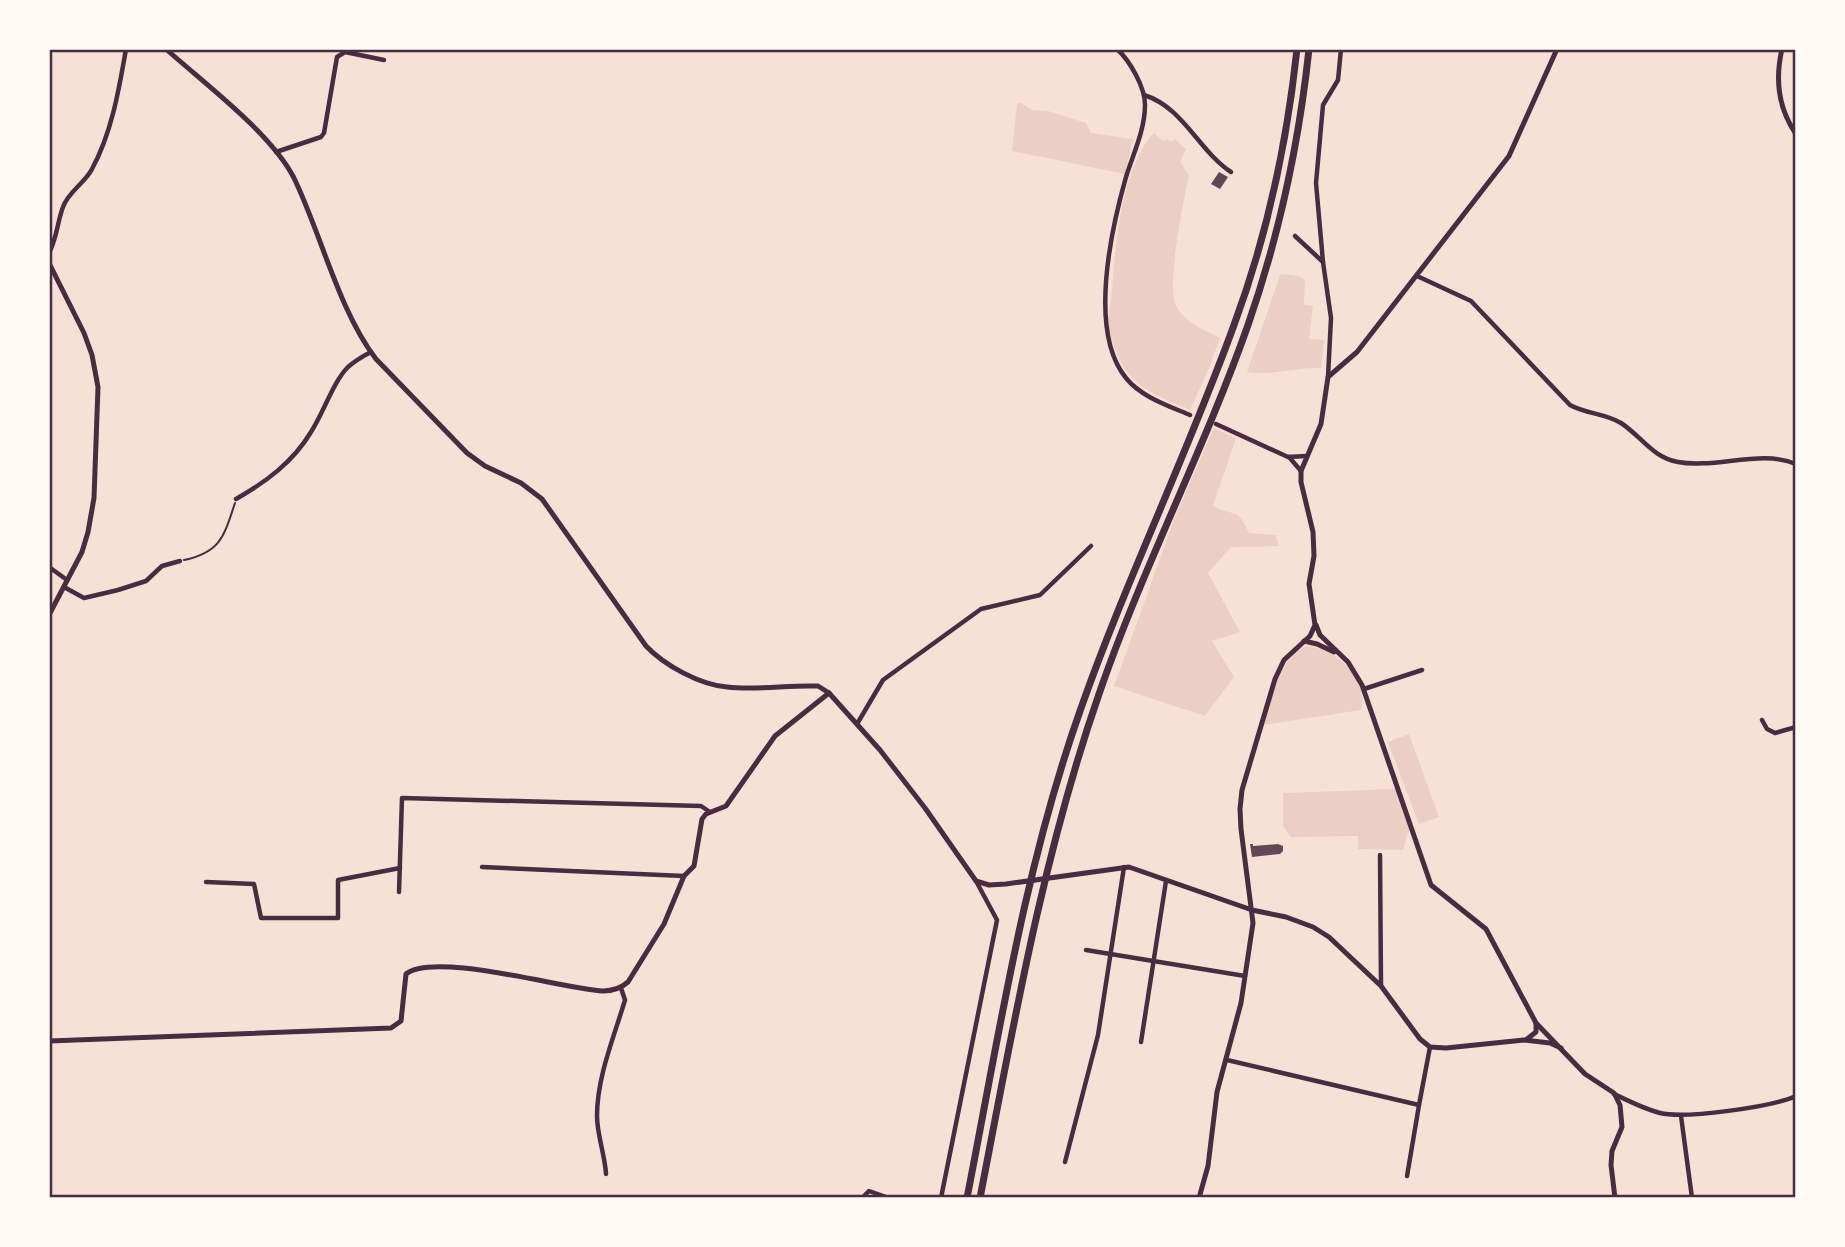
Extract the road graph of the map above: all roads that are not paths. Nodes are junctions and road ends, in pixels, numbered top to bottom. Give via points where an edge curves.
1 (126, 49) edge
2 (166, 49) edge
3 (1117, 49) edge
4 (1297, 49) edge
5 (1309, 49) edge
6 (1341, 49) edge
7 (1557, 49) edge
8 (1782, 49) edge
9 (384, 60) dead end
10 (1144, 95) junction
11 (1796, 134) edge
12 (276, 152) junction
13 (1231, 172) dead end
14 (1295, 236) dead end
15 (49, 253) edge
16 (1323, 262) junction
17 (49, 263) edge
18 (1417, 276) junction
19 (371, 352) junction
20 (1328, 377) junction
21 (1190, 415) dead end
22 (1216, 424) dead end
23 (1306, 456) junction
24 (1288, 457) junction
25 (1796, 464) edge
26 (1301, 471) junction
27 (236, 499) road end
28 (1091, 545) dead end
29 (180, 561) road end
30 (49, 567) edge
31 (65, 583) junction
32 (49, 615) edge
33 (1315, 625) junction
34 (1310, 636) junction
35 (1304, 641) junction
36 (1327, 643) junction
37 (1338, 654) junction
38 (1422, 670) dead end
39 (1364, 690) junction
40 (829, 693) junction
41 (1762, 720) dead end
42 (857, 724) junction
43 (1796, 727) edge
44 (710, 812) junction
45 (1380, 855) dead end
46 (1124, 866) junction
47 (481, 867) dead end
48 (400, 868) junction
49 (684, 876) junction
50 (976, 881) junction
51 (1166, 881) junction
52 (206, 882) dead end
53 (399, 892) dead end
54 (1252, 910) junction
55 (1086, 950) dead end
56 (1111, 954) junction
57 (1154, 961) junction
58 (1245, 976) junction
59 (1381, 986) junction
60 (621, 988) junction
61 (1536, 1023) junction
62 (1524, 1040) junction
63 (49, 1041) edge
64 (1141, 1042) dead end
65 (1430, 1047) junction
66 (1561, 1048) junction
67 (1227, 1060) junction
68 (1614, 1093) junction
69 (1796, 1096) edge
70 (1419, 1105) junction
71 (1681, 1115) junction
72 (1065, 1162) dead end
73 (606, 1174) dead end
74 (1407, 1176) dead end
75 (862, 1198) edge
76 (889, 1198) edge
77 (941, 1198) edge
78 (967, 1198) edge
79 (980, 1198) edge
80 (1199, 1198) edge
81 (1615, 1198) edge
82 (1692, 1198) edge

1 - 15 street via 120,88 100,150 91,171 62,207
2 - 12 street
3 - 10 street
4 - 78 highway via 1273,194 1239,312 1089,686 1048,813 1020,927
5 - 79 highway via 1293,161 1262,283 1100,691 1060,815 1032,930
6 - 16 street via 1338,80 1323,105 1317,170
7 - 18 street via 1508,156
8 - 11 street via 1779,95
9 - 12 street via 345,52 337,57 324,132
10 - 13 street via 1174,113 1217,163
10 - 21 street via 1143,119 1111,243 1107,331 1117,365 1135,387
12 - 19 street via 293,177
14 - 16 street
16 - 20 street via 1331,318
17 - 31 street via 84,333 98,387 92,515 82,552
18 - 20 street via 1357,352
18 - 25 street via 1472,301 1570,405 1618,421 1667,460 1701,464 1763,459
19 - 27 street via 338,379 300,447 270,479
19 - 40 street via 467,453 542,499 659,660 726,687 809,686
20 - 23 street via 1321,424
22 - 24 street
23 - 24 street
23 - 26 street
24 - 26 street
26 - 33 street via 1313,532 1309,584
28 - 42 street via 1040,595 981,609 883,680
29 - 31 street via 163,566 146,581 84,598
30 - 31 street
31 - 32 street
33 - 34 street
33 - 36 street
34 - 35 street
34 - 36 street
35 - 37 street
35 - 54 street via 1284,660 1275,679 1242,790 1241,829
36 - 37 street
37 - 39 street
38 - 39 street
39 - 61 street via 1431,886 1486,929
40 - 42 street
40 - 44 street via 775,736 726,806
41 - 43 street via 1775,733
42 - 50 street
44 - 48 street via 701,806 402,798
44 - 49 street via 702,819 694,866
45 - 59 street
46 - 50 street via 1006,884
46 - 51 street
46 - 56 street
47 - 49 street
48 - 52 street via 338,880 338,918 261,918 254,884
48 - 53 street
49 - 60 street via 663,923
50 - 77 street via 997,920
51 - 54 street
51 - 57 street
54 - 58 street
54 - 59 street via 1313,927
55 - 56 street
56 - 57 street
56 - 72 street via 1098,1035
57 - 58 street
57 - 64 street
58 - 67 street
59 - 65 street
60 - 63 street via 602,991 453,967 418,968 406,974 401,1021 391,1028
60 - 73 street via 625,1000 598,1099
61 - 62 street via 1533,1037
61 - 66 street
62 - 65 street
62 - 66 street
65 - 70 street
66 - 68 street via 1586,1074
67 - 70 street
67 - 80 street
68 - 71 street via 1661,1113
68 - 81 street via 1622,1115 1612,1151
69 - 71 street
70 - 74 street
71 - 82 street
75 - 76 street via 869,1191

